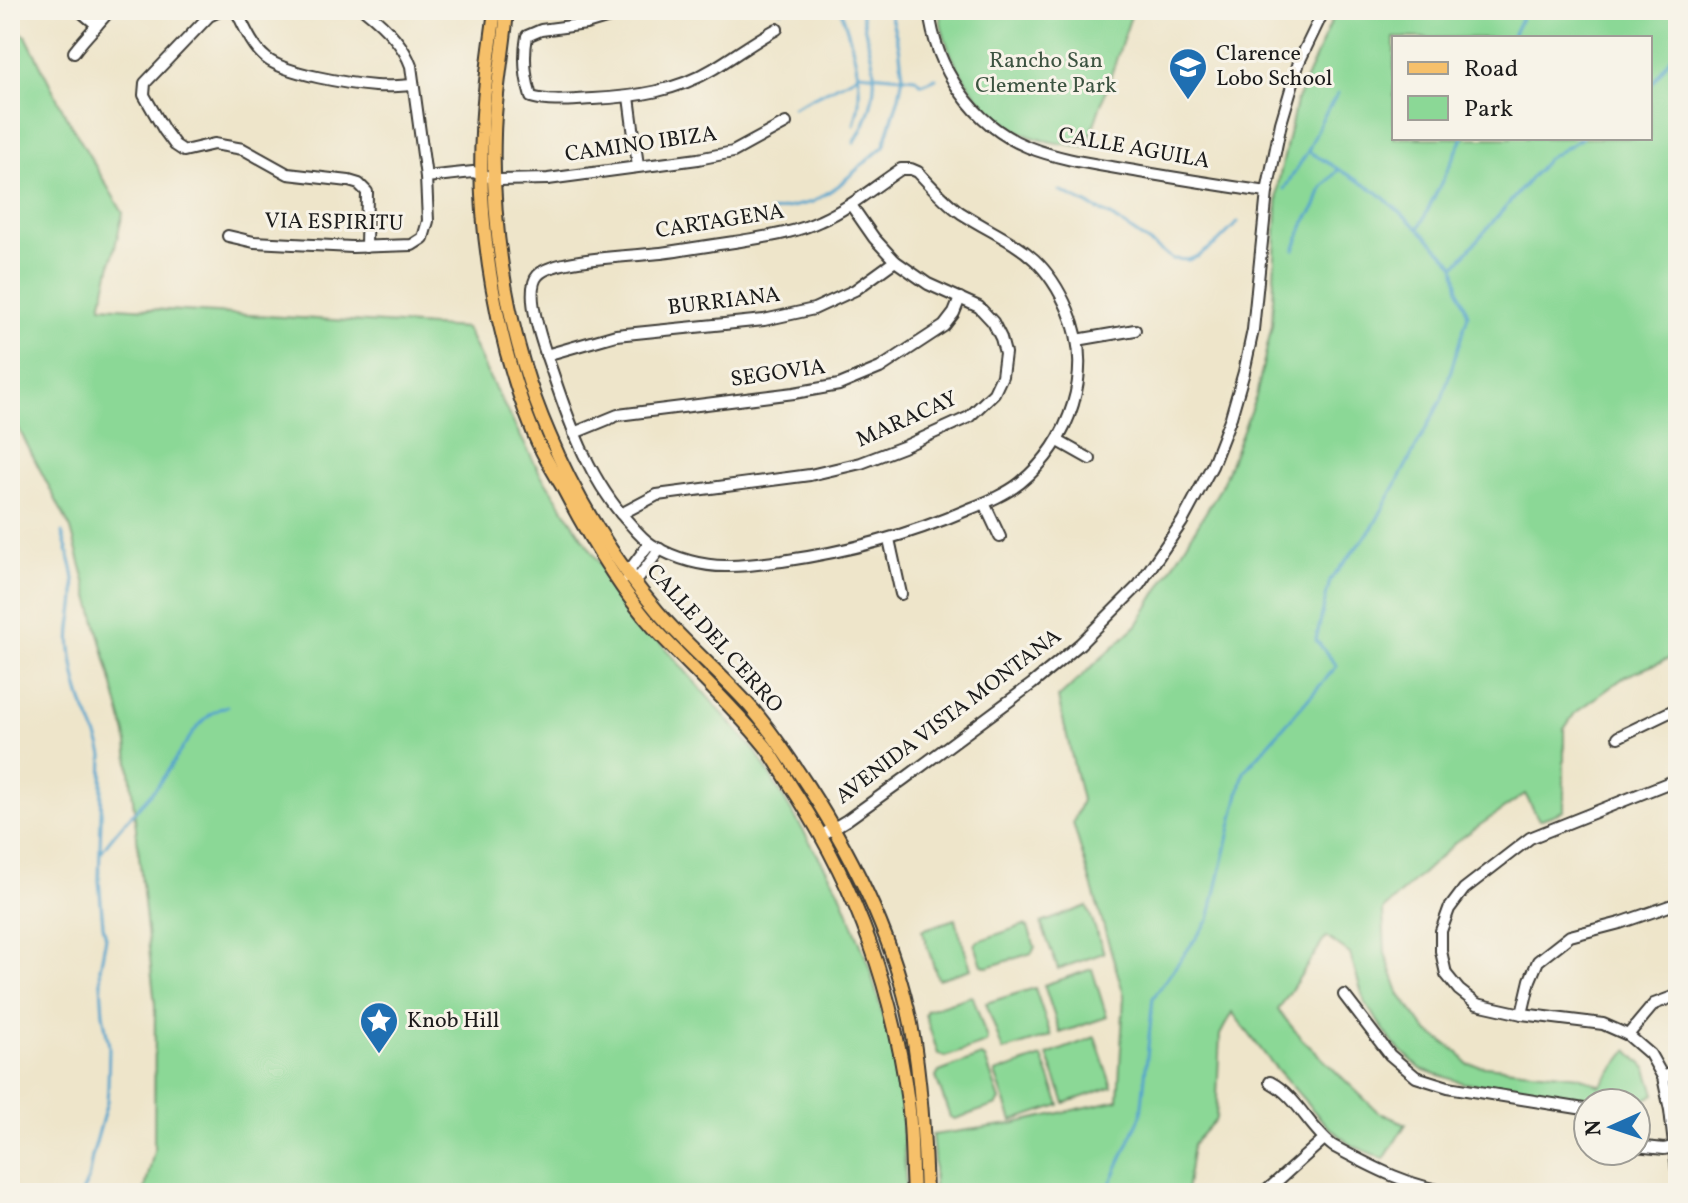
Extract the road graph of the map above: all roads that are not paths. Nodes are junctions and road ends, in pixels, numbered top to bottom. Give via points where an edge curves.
1 (79, 10) edge
2 (110, 10) edge
3 (222, 10) edge
4 (236, 10) edge
5 (365, 10) edge
6 (495, 10) edge
7 (507, 10) edge
8 (633, 10) edge
9 (929, 10) edge
10 (1324, 10) edge
11 (97, 25) junction
12 (777, 29) dead end
13 (74, 52) dead end
14 (413, 85) junction
15 (629, 97) junction
16 (786, 123) dead end
17 (638, 166) junction
18 (481, 175) junction
19 (426, 177) junction
20 (495, 178) junction
21 (1267, 192) junction
22 (851, 205) junction
23 (228, 236) dead end
24 (366, 247) junction
25 (895, 261) junction
26 (960, 298) junction
27 (1135, 330) dead end
28 (1077, 340) junction
29 (546, 355) junction
30 (574, 433) junction
31 (1058, 441) junction
32 (1090, 459) dead end
33 (984, 503) junction
34 (621, 514) junction
35 (1000, 537) dead end
36 (889, 539) junction
37 (655, 547) junction
38 (626, 580) junction
39 (901, 594) dead end
40 (1678, 708) edge
41 (1618, 737) dead end
42 (1678, 779) edge
43 (834, 827) junction
44 (822, 835) junction
45 (1678, 903) edge
46 (1344, 995) dead end
47 (1678, 995) edge
48 (1522, 1014) junction
49 (1628, 1035) junction
50 (1678, 1071) edge
51 (1663, 1077) junction
52 (1270, 1082) dead end
53 (1572, 1107) edge
54 (1324, 1139) junction
55 (1677, 1146) edge
56 (1652, 1148) edge
57 (1678, 1180) edge
58 (913, 1193) edge
59 (926, 1193) edge
60 (1264, 1193) edge
61 (1458, 1193) edge

1 - 11 street
2 - 11 street
3 - 24 street via 209,16 145,83 144,95 164,130 184,151 214,144 243,149 288,174 359,184 367,192
4 - 14 street via 263,57 276,65 377,86
5 - 14 street via 400,43
6 - 18 main road, CALLE DEL CERRO
7 - 20 main road, CALLE DEL CERRO via 496,103
8 - 15 street via 541,30 527,36 524,50 531,97
9 - 21 street, CALLE AGUILA via 939,52 955,84 983,117 1024,145 1082,162
10 - 21 street, AVENIDA VISTA MONTANA via 1299,62
11 - 13 street
12 - 15 street via 678,86
14 - 19 street
15 - 17 street
16 - 17 street, CAMINO IBIZA via 733,152
17 - 20 street, CAMINO IBIZA via 548,179
18 - 19 street, CAMINO IBIZA
18 - 20 street, CAMINO IBIZA
18 - 38 main road, CALLE DEL CERRO via 486,248 516,385 535,437 580,519
19 - 24 street, VIA ESPIRITU via 428,221 423,238 412,245
20 - 38 main road, CALLE DEL CERRO via 499,247 528,380 548,434
21 - 43 street, AVENIDA VISTA MONTANA via 1244,372 1212,466 1182,522 1139,585 1080,644
22 - 25 street, MARACAY
22 - 28 street, CARTAGENA via 897,172 915,170 958,211 1036,259 1069,312
22 - 29 street, CARTAGENA via 788,233 544,270 533,283
23 - 24 street, VIA ESPIRITU
25 - 26 street, MARACAY
25 - 29 street, BURRIANA via 855,290 814,309 764,320 616,335
26 - 30 street, SEGOVIA via 944,326 880,368 839,385 618,415
26 - 34 street, MARACAY via 993,322 1005,353 994,393 969,417 861,463 657,495
27 - 28 street
28 - 31 street via 1080,374
29 - 30 street
30 - 34 street
31 - 32 street
31 - 33 street via 1016,486
33 - 35 street
33 - 36 street
34 - 37 street
36 - 37 street via 847,551 728,566 696,563
36 - 39 street
37 - 38 street via 639,577
38 - 43 main road, CALLE DEL CERRO via 752,709
38 - 44 main road, CALLE DEL CERRO via 652,625 767,749
40 - 41 street
42 - 48 street via 1530,838 1464,889 1449,909 1441,931 1446,974 1477,1004
43 - 44 street, AVENIDA VISTA MONTANA
43 - 59 main road, CALLE DEL CERRO via 891,949 910,1022 922,1100
44 - 58 main road, CALLE DEL CERRO via 876,955 895,1027 908,1104
45 - 48 street via 1570,936 1538,961
46 - 53 street via 1390,1055 1416,1077
47 - 49 street via 1654,1004
48 - 49 street via 1603,1024
49 - 51 street via 1650,1054
50 - 51 street
51 - 55 street
52 - 54 street via 1284,1089
54 - 60 street
54 - 61 street via 1397,1178
55 - 56 street
55 - 57 street

